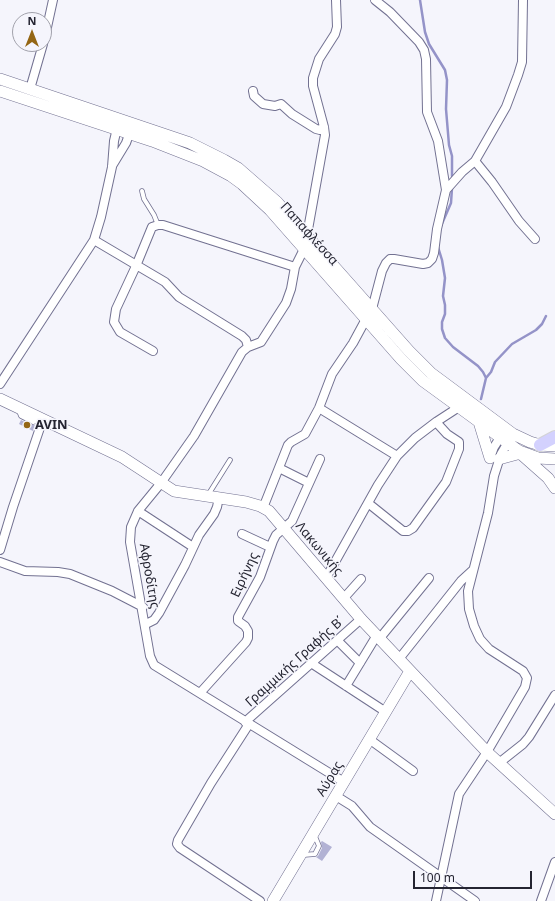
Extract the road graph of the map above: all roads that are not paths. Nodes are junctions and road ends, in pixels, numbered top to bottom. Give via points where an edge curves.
1 (53, 0) edge
2 (336, 0) edge
3 (375, 0) edge
4 (523, 0) edge
5 (50, 12) edge
6 (41, 52) edge
7 (0, 79) edge
8 (30, 89) junction
9 (0, 90) edge
10 (253, 91) dead end
11 (118, 125) junction
12 (324, 127) junction
13 (131, 129) junction
14 (475, 161) junction
15 (112, 167) junction
16 (446, 190) junction
17 (142, 191) dead end
18 (158, 225) junction
19 (307, 235) junction
20 (534, 239) dead end
21 (94, 240) junction
22 (304, 249) junction
23 (136, 266) junction
24 (295, 267) junction
25 (372, 309) junction
26 (366, 319) junction
27 (248, 347) junction
28 (153, 351) dead end
29 (0, 384) edge
30 (0, 398) edge
31 (319, 408) junction
32 (459, 408) junction
33 (42, 419) junction
34 (436, 422) junction
35 (479, 422) junction
36 (507, 436) junction
37 (555, 437) edge
38 (540, 445) junction
39 (555, 446) edge
40 (520, 452) junction
41 (397, 456) junction
42 (495, 458) junction
43 (320, 459) dead end
44 (555, 459) edge
45 (230, 460) dead end
46 (278, 468) junction
47 (161, 483) junction
48 (309, 483) junction
49 (555, 488) edge
50 (213, 496) junction
51 (368, 503) junction
52 (263, 508) junction
53 (138, 510) junction
54 (284, 528) junction
55 (242, 534) dead end
56 (194, 547) junction
57 (270, 547) junction
58 (0, 550) edge
59 (0, 562) edge
60 (474, 570) junction
61 (326, 578) junction
62 (429, 578) dead end
63 (361, 579) dead end
64 (343, 599) junction
65 (143, 607) junction
66 (361, 619) junction
67 (146, 624) junction
68 (378, 637) junction
69 (337, 640) junction
70 (399, 658) junction
71 (312, 663) junction
72 (360, 663) junction
73 (410, 671) junction
74 (346, 686) junction
75 (200, 693) junction
76 (555, 695) edge
77 (386, 712) junction
78 (247, 723) junction
79 (369, 739) junction
80 (487, 752) junction
81 (499, 763) junction
82 (413, 771) dead end
83 (344, 782) junction
84 (336, 796) junction
85 (555, 814) edge
86 (555, 862) edge
87 (441, 878) junction
88 (260, 901) edge
89 (273, 901) edge
90 (436, 901) edge
91 (475, 901) edge
92 (541, 901) edge

1 - 5 street
2 - 12 street via 335,34 319,59 313,78
3 - 16 street via 400,22 424,50 427,112 437,137
4 - 14 street via 522,62 506,107
6 - 8 street
7 - 8 main road, Παπαφλέσσα
8 - 11 main road, Παπαφλέσσα
9 - 11 main road, Παπαφλέσσα
10 - 12 street via 254,96 263,104 281,104 316,129
11 - 13 main road, Παπαφλέσσα
11 - 15 street
12 - 19 street via 324,141
13 - 15 street
13 - 19 main road, Παπαφλέσσα via 190,143 238,168 277,202
13 - 22 main road, Παπαφλέσσα via 231,176 270,210
14 - 16 street
14 - 20 street
15 - 21 street
16 - 25 street via 432,259 423,264 394,259 386,263
17 - 18 lane
18 - 23 street via 151,228
18 - 24 street
19 - 25 main road, Παπαφλέσσα
21 - 23 street
21 - 29 street
22 - 24 street, Αφροδίτης
22 - 26 main road, Παπαφλέσσα
23 - 27 street via 165,282 179,297 242,336
23 - 28 street via 116,309 114,322 120,332
24 - 27 street, Αφροδίτης via 286,303 261,342
25 - 36 main road, Παπαφλέσσα via 431,373
26 - 31 street via 332,374
26 - 32 main road, Παπαφλέσσα via 413,371
27 - 47 street, Αφροδίτης via 194,436
30 - 33 main road, Λακωνικής
31 - 41 street
31 - 46 street via 305,435 288,445
32 - 34 street
32 - 35 main road, Παπαφλέσσα
33 - 47 main road, Λακωνικής via 122,457
33 - 58 street
34 - 41 street
34 - 51 street via 446,434 459,442 459,449 446,482 413,528 408,532 403,530
35 - 36 main road, Παπαφλέσσα
35 - 42 main road
36 - 38 main road, Παπαφλέσσα
36 - 40 main road, Παπαφλέσσα
36 - 42 street
37 - 38 main road
38 - 39 main road, Παπαφλέσσα
40 - 42 main road
40 - 44 main road, Παπαφλέσσα via 538,458
40 - 49 main road
41 - 51 street
42 - 60 street via 488,513
43 - 48 street, Ειρήνης
45 - 50 lane
46 - 48 street
46 - 52 street
47 - 50 main road, Λακωνικής via 177,492
47 - 53 street, Αφροδίτης
48 - 54 street, Ειρήνης via 293,519
50 - 52 main road, Λακωνικής
50 - 56 street via 217,507
51 - 61 street
52 - 54 main road, Λακωνικής
53 - 56 street
53 - 65 street, Αφροδίτης via 131,527 130,542
54 - 57 street, Ειρήνης
54 - 61 main road, Λακωνικής
55 - 57 street
56 - 67 street via 156,618
57 - 75 street, Ειρήνης via 260,577 238,619 246,627 248,638
59 - 65 street via 24,571 70,574
60 - 70 street via 461,581
60 - 80 street via 468,591 469,610 480,639 489,649 523,671 527,678 525,687
61 - 64 main road, Λακωνικής
62 - 68 street
63 - 64 street
64 - 66 main road, Λακωνικής
65 - 67 street, Αφροδίτης
66 - 68 main road, Λακωνικής
66 - 69 street, Γραμμικής Γραφής Β΄
67 - 75 street, Αφροδίτης via 150,656 154,665
68 - 70 main road, Λακωνικής
68 - 72 street
69 - 71 street, Γραμμικής Γραφής Β΄
69 - 72 street
70 - 73 main road, Λακωνικής
71 - 74 street
71 - 78 street, Γραμμικής Γραφής Β΄
72 - 74 street
73 - 77 main road, Αύρας
73 - 80 main road, Λακωνικής
74 - 77 street
75 - 78 street, Αφροδίτης
76 - 81 street via 529,737
77 - 79 main road, Αύρας
78 - 83 street, Αφροδίτης
78 - 88 street, Γραμμικής Γραφής Β΄ via 177,844
79 - 82 street
79 - 83 main road, Αύρας
80 - 81 main road, Λακωνικής
80 - 87 street via 459,794
81 - 85 main road, Λακωνικής
83 - 84 main road, Αύρας
84 - 87 street via 352,806 370,827
84 - 89 main road, Αύρας
86 - 92 street
87 - 90 street
87 - 91 street

